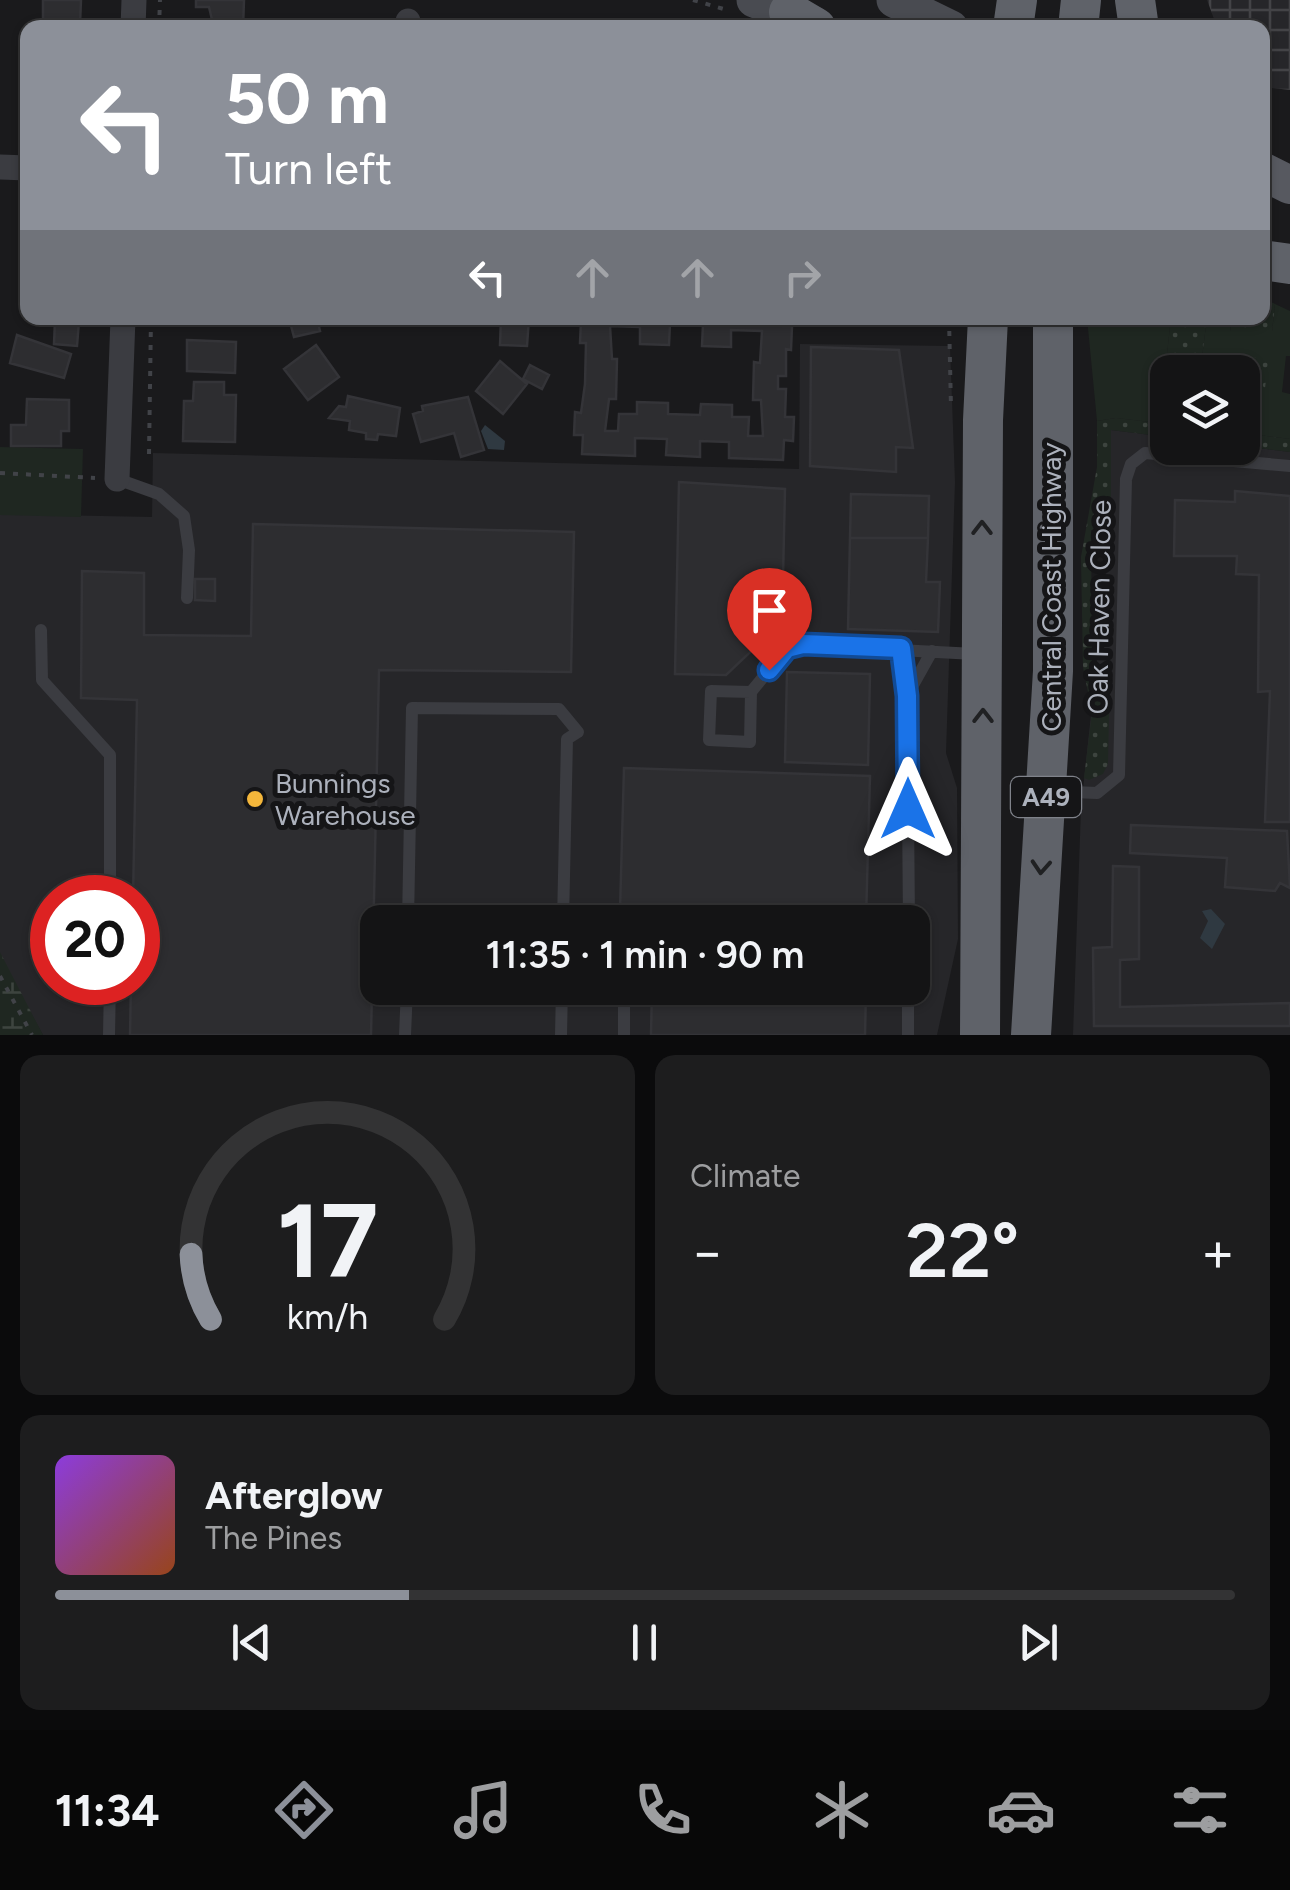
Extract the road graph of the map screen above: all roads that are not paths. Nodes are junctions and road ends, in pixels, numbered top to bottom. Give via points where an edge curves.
1 (894, 0) edge
2 (935, 20) edge
3 (123, 325) edge
4 (977, 325) edge
5 (987, 325) edge
6 (1053, 325) edge
7 (984, 373) junction
8 (1290, 466) edge
9 (118, 480) joint
10 (187, 598) dead end
11 (41, 630) dead end
12 (901, 648) junction
13 (932, 651) junction
14 (982, 654) junction
15 (751, 692) junction
16 (907, 696) junction
17 (1046, 791) junction
18 (110, 875) edge
19 (408, 905) edge
20 (563, 905) edge
21 (908, 905) edge
22 (110, 1005) edge
23 (406, 1005) edge
24 (562, 1005) edge
25 (624, 1005) edge
26 (908, 1005) edge
27 (109, 1035) edge
28 (405, 1035) edge
29 (561, 1035) edge
30 (624, 1035) edge
31 (908, 1035) edge
32 (980, 1035) edge
33 (1031, 1035) edge

1 - 2 main road
3 - 9 street
4 - 7 highway
5 - 7 highway, A49
6 - 17 highway, Central Coast Highway / A49 via 1053,671
14 -> 7 highway, A49
8 - 17 lane, Oak Haven Close via 1145,453 1132,464 1126,479 1119,775 1097,793
9 - 10 lane via 159,494 184,516
11 - 18 lane via 42,680 110,755
12 - 13 lane
12 - 15 lane via 787,648
12 - 16 lane
13 - 14 lane
13 - 16 lane
32 -> 14 highway, A49
15 - 15 lane via 750,742 709,740 711,692
16 - 21 lane
17 -> 33 highway, Central Coast Highway / A49
19 - 20 lane via 412,708 559,710 578,732 568,739
22 - 27 lane
23 - 28 lane
24 - 29 lane
25 - 30 lane
26 - 31 lane

